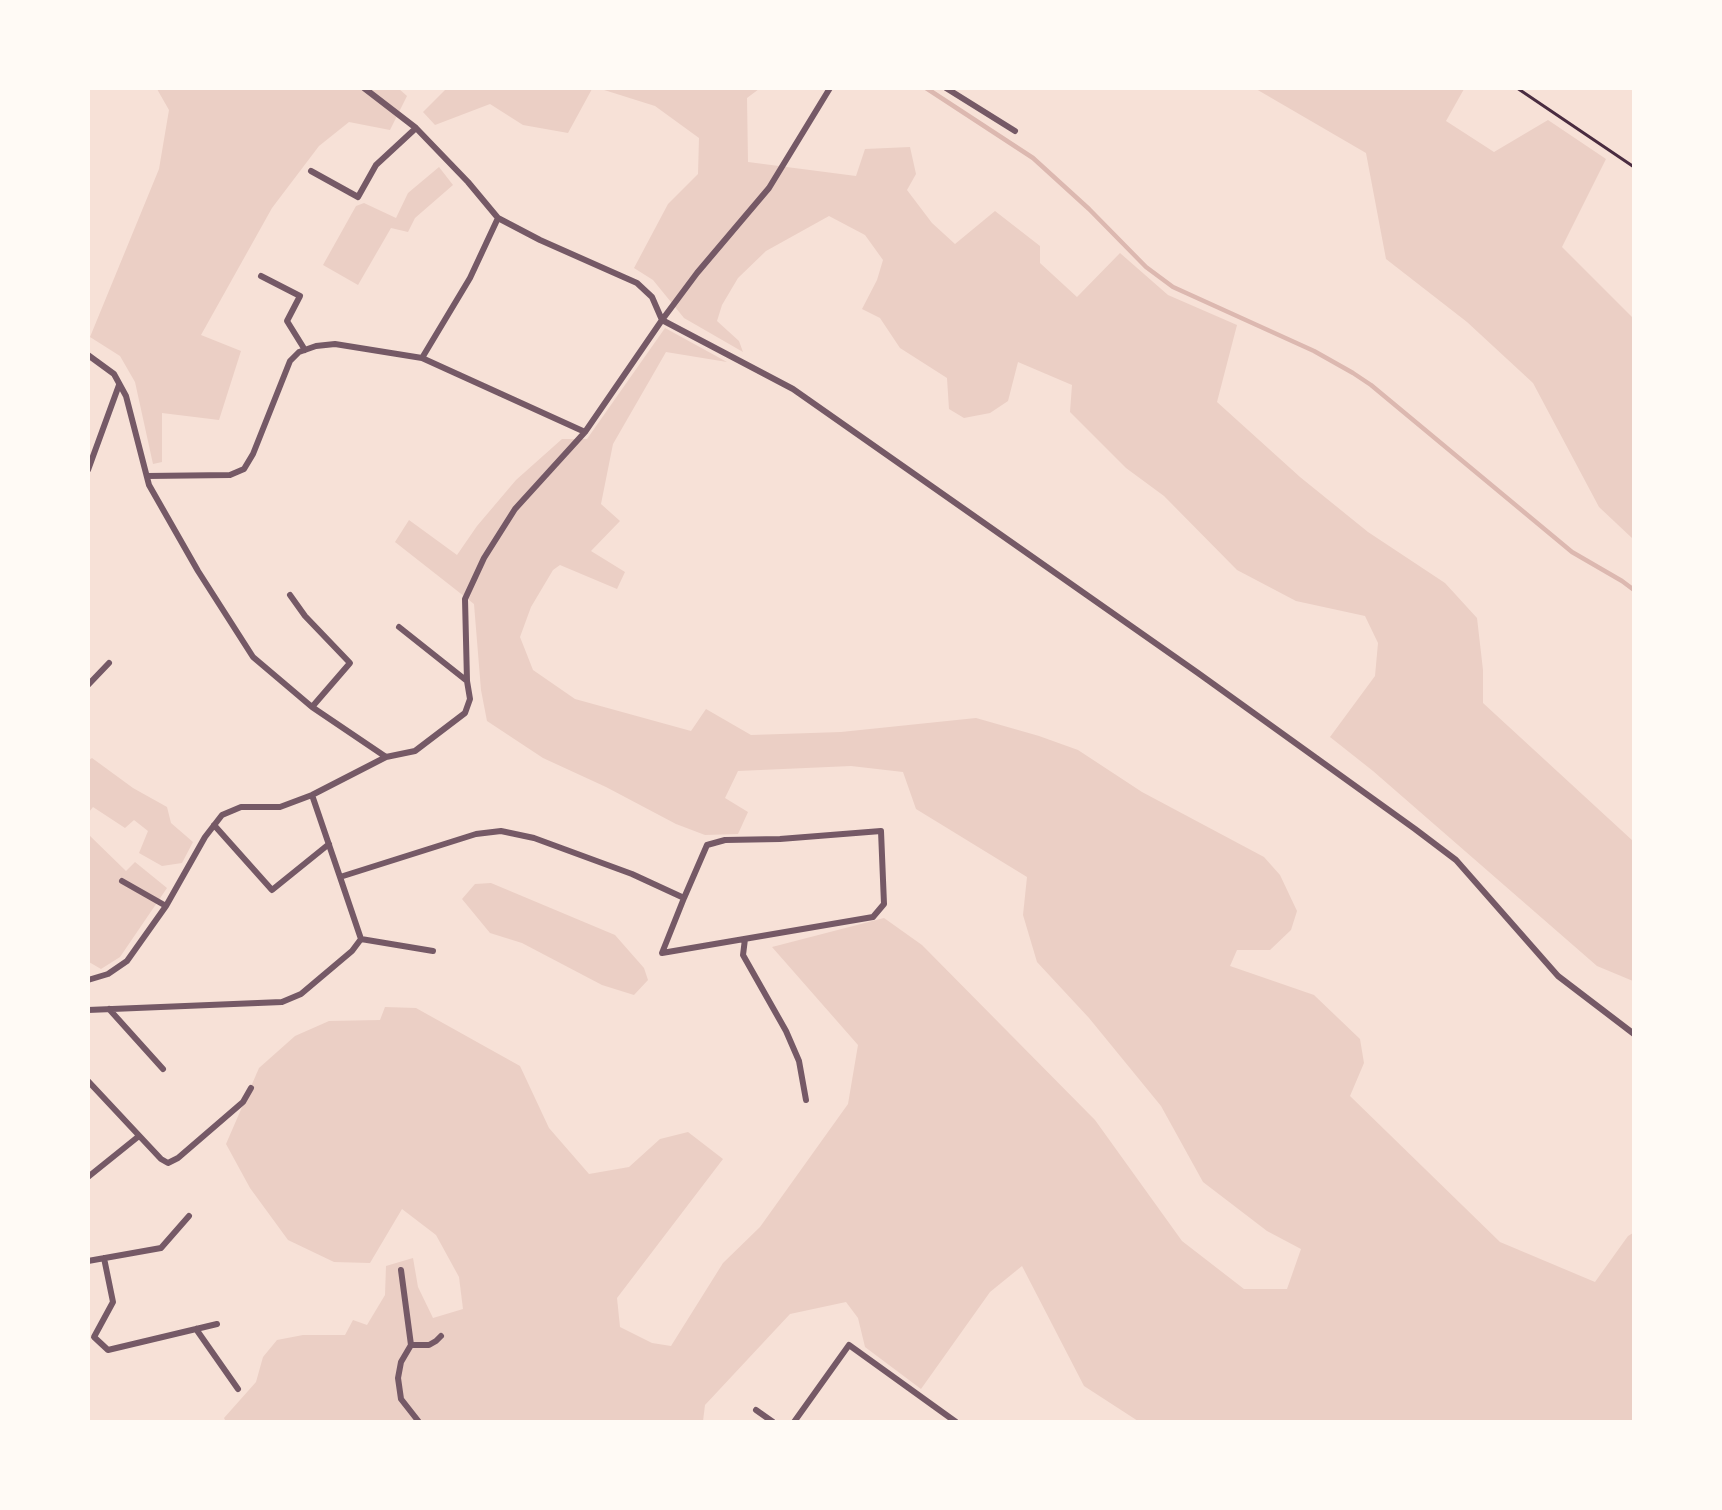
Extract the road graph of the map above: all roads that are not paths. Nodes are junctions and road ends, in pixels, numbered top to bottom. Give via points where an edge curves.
1 (364, 88) edge
2 (830, 88) edge
3 (946, 88) edge
4 (416, 128) junction
5 (1016, 131) dead end
6 (311, 171) dead end
7 (498, 218) junction
8 (261, 276) dead end
9 (662, 320) junction
10 (305, 350) junction
11 (88, 355) edge
12 (422, 358) junction
13 (119, 385) junction
14 (585, 432) junction
15 (88, 470) edge
16 (147, 476) junction
17 (290, 595) dead end
18 (399, 627) dead end
19 (109, 663) dead end
20 (467, 681) junction
21 (88, 685) edge
22 (312, 707) junction
23 (386, 757) junction
24 (312, 795) junction
25 (214, 825) junction
26 (329, 844) junction
27 (340, 877) junction
28 (122, 881) dead end
29 (684, 898) junction
30 (166, 906) junction
31 (361, 939) junction
32 (746, 939) junction
33 (433, 951) dead end
34 (88, 980) edge
35 (109, 1009) junction
36 (88, 1010) edge
37 (1634, 1034) edge
38 (163, 1069) dead end
39 (88, 1081) edge
40 (251, 1088) dead end
41 (806, 1100) dead end
42 (139, 1136) junction
43 (88, 1177) edge
44 (189, 1216) dead end
45 (105, 1258) junction
46 (88, 1261) edge
47 (401, 1270) dead end
48 (217, 1324) dead end
49 (196, 1329) junction
50 (441, 1336) dead end
51 (411, 1345) junction
52 (238, 1389) dead end
53 (756, 1410) dead end
54 (419, 1422) edge
55 (773, 1422) edge
56 (794, 1422) edge
57 (956, 1422) edge

1 - 4 street
2 - 9 street via 769,188
3 - 5 street
4 - 6 street via 376,165 358,197
4 - 7 street
7 - 9 street via 637,284 652,297
7 - 12 street via 470,278
8 - 10 street via 300,296 287,321
9 - 14 street
9 - 37 street via 793,389 1415,829 1456,860 1558,976
10 - 12 street via 335,344
10 - 16 street via 290,361 244,469 230,476
11 - 13 street via 114,374
12 - 14 street
13 - 15 street
13 - 16 street via 126,396
14 - 20 street via 515,509 484,558 465,599
16 - 22 street via 198,571 253,657
17 - 22 street via 350,663
18 - 20 street
19 - 21 street
20 - 23 street via 470,699 465,713 415,751
22 - 23 street
23 - 24 street
24 - 25 street via 280,807 241,807 222,815
24 - 26 street
25 - 26 street via 272,890
25 - 30 street
26 - 27 street
27 - 29 street via 477,834 501,831 534,838
27 - 31 street
28 - 30 street
29 - 32 street via 662,953
29 - 32 street via 707,845 725,840 881,831 884,904 873,917
30 - 34 street via 127,961 108,974
31 - 33 street
31 - 35 street via 301,994 282,1002
32 - 41 street via 743,955 786,1031 799,1061
35 - 36 street
35 - 38 street
39 - 42 street
40 - 42 street via 243,1102 168,1163
42 - 43 street
44 - 45 street via 160,1248
45 - 46 street
45 - 49 street via 113,1302 94,1337 108,1350
47 - 51 street
48 - 49 street
49 - 52 street
50 - 51 street via 429,1345
51 - 54 street via 400,1362 398,1378 401,1399
53 - 55 street
56 - 57 street via 849,1345

